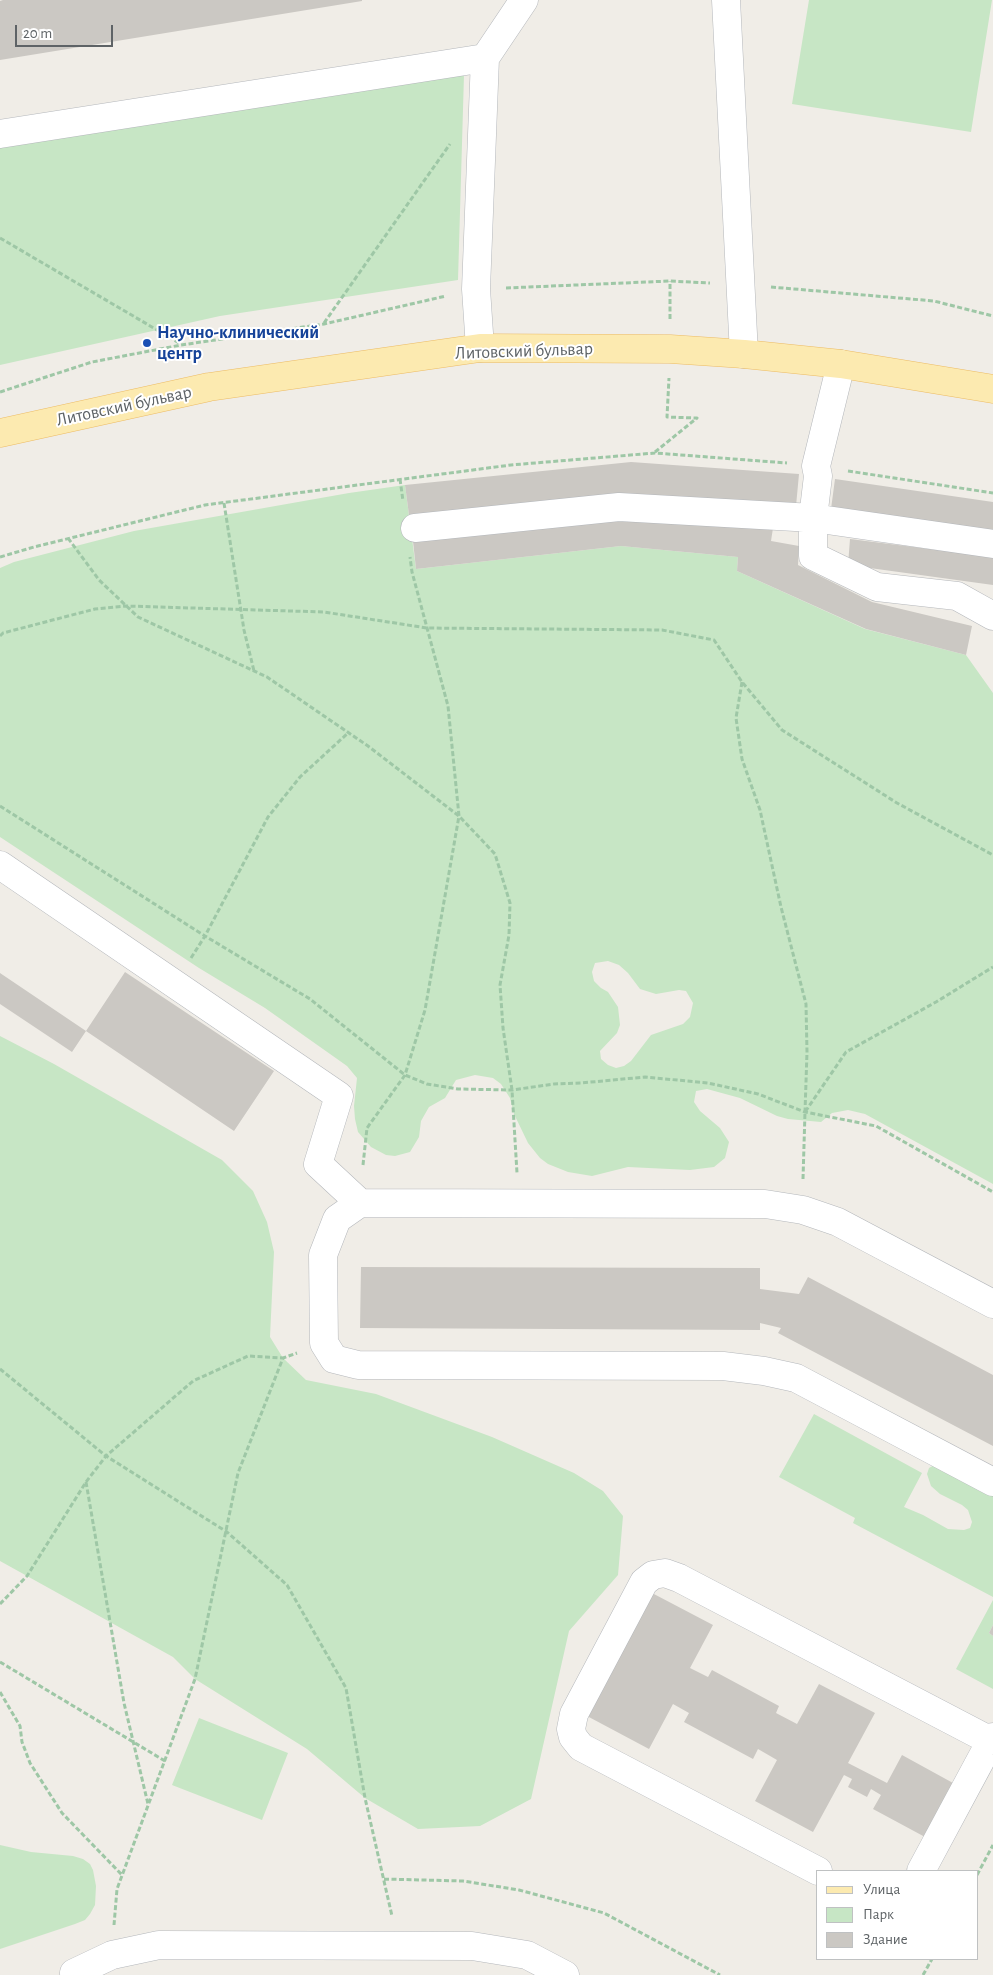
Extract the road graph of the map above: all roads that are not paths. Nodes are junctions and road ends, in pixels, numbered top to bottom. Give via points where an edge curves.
1 (524, 0) edge
2 (726, 0) edge
3 (486, 58) junction
4 (0, 134) edge
5 (480, 348) junction
6 (744, 354) junction
7 (841, 364) junction
8 (993, 389) edge
9 (0, 433) edge
10 (813, 518) junction
11 (409, 530) road end
12 (993, 544) edge
13 (993, 616) edge
14 (0, 865) edge
15 (360, 1202) junction
16 (993, 1304) edge
17 (993, 1482) edge
18 (992, 1739) edge
19 (816, 1870) edge
20 (922, 1870) edge
21 (73, 1974) edge
22 (565, 1975) edge

1 - 3 lane
2 - 6 lane
3 - 4 lane
3 - 5 lane via 476,289
5 - 6 main road, Литовский бульвар via 670,349
5 - 9 main road, Литовский бульвар via 209,387
6 - 7 main road, Литовский бульвар
7 - 8 main road, Литовский бульвар
7 - 10 lane via 816,466 818,476
10 - 11 lane via 619,507
10 - 12 lane
10 - 13 lane via 814,556 877,587 957,596
14 - 15 lane via 339,1096 318,1164
15 - 16 lane via 765,1204 803,1210 838,1222
15 - 17 lane via 337,1219 323,1255 324,1343 334,1359 358,1365 723,1366 764,1371 796,1378
18 - 19 lane via 679,1578 665,1573 653,1575 644,1582 574,1714 573,1737 581,1748
18 - 20 lane
21 - 22 lane via 112,1955 159,1945 472,1946 527,1956

